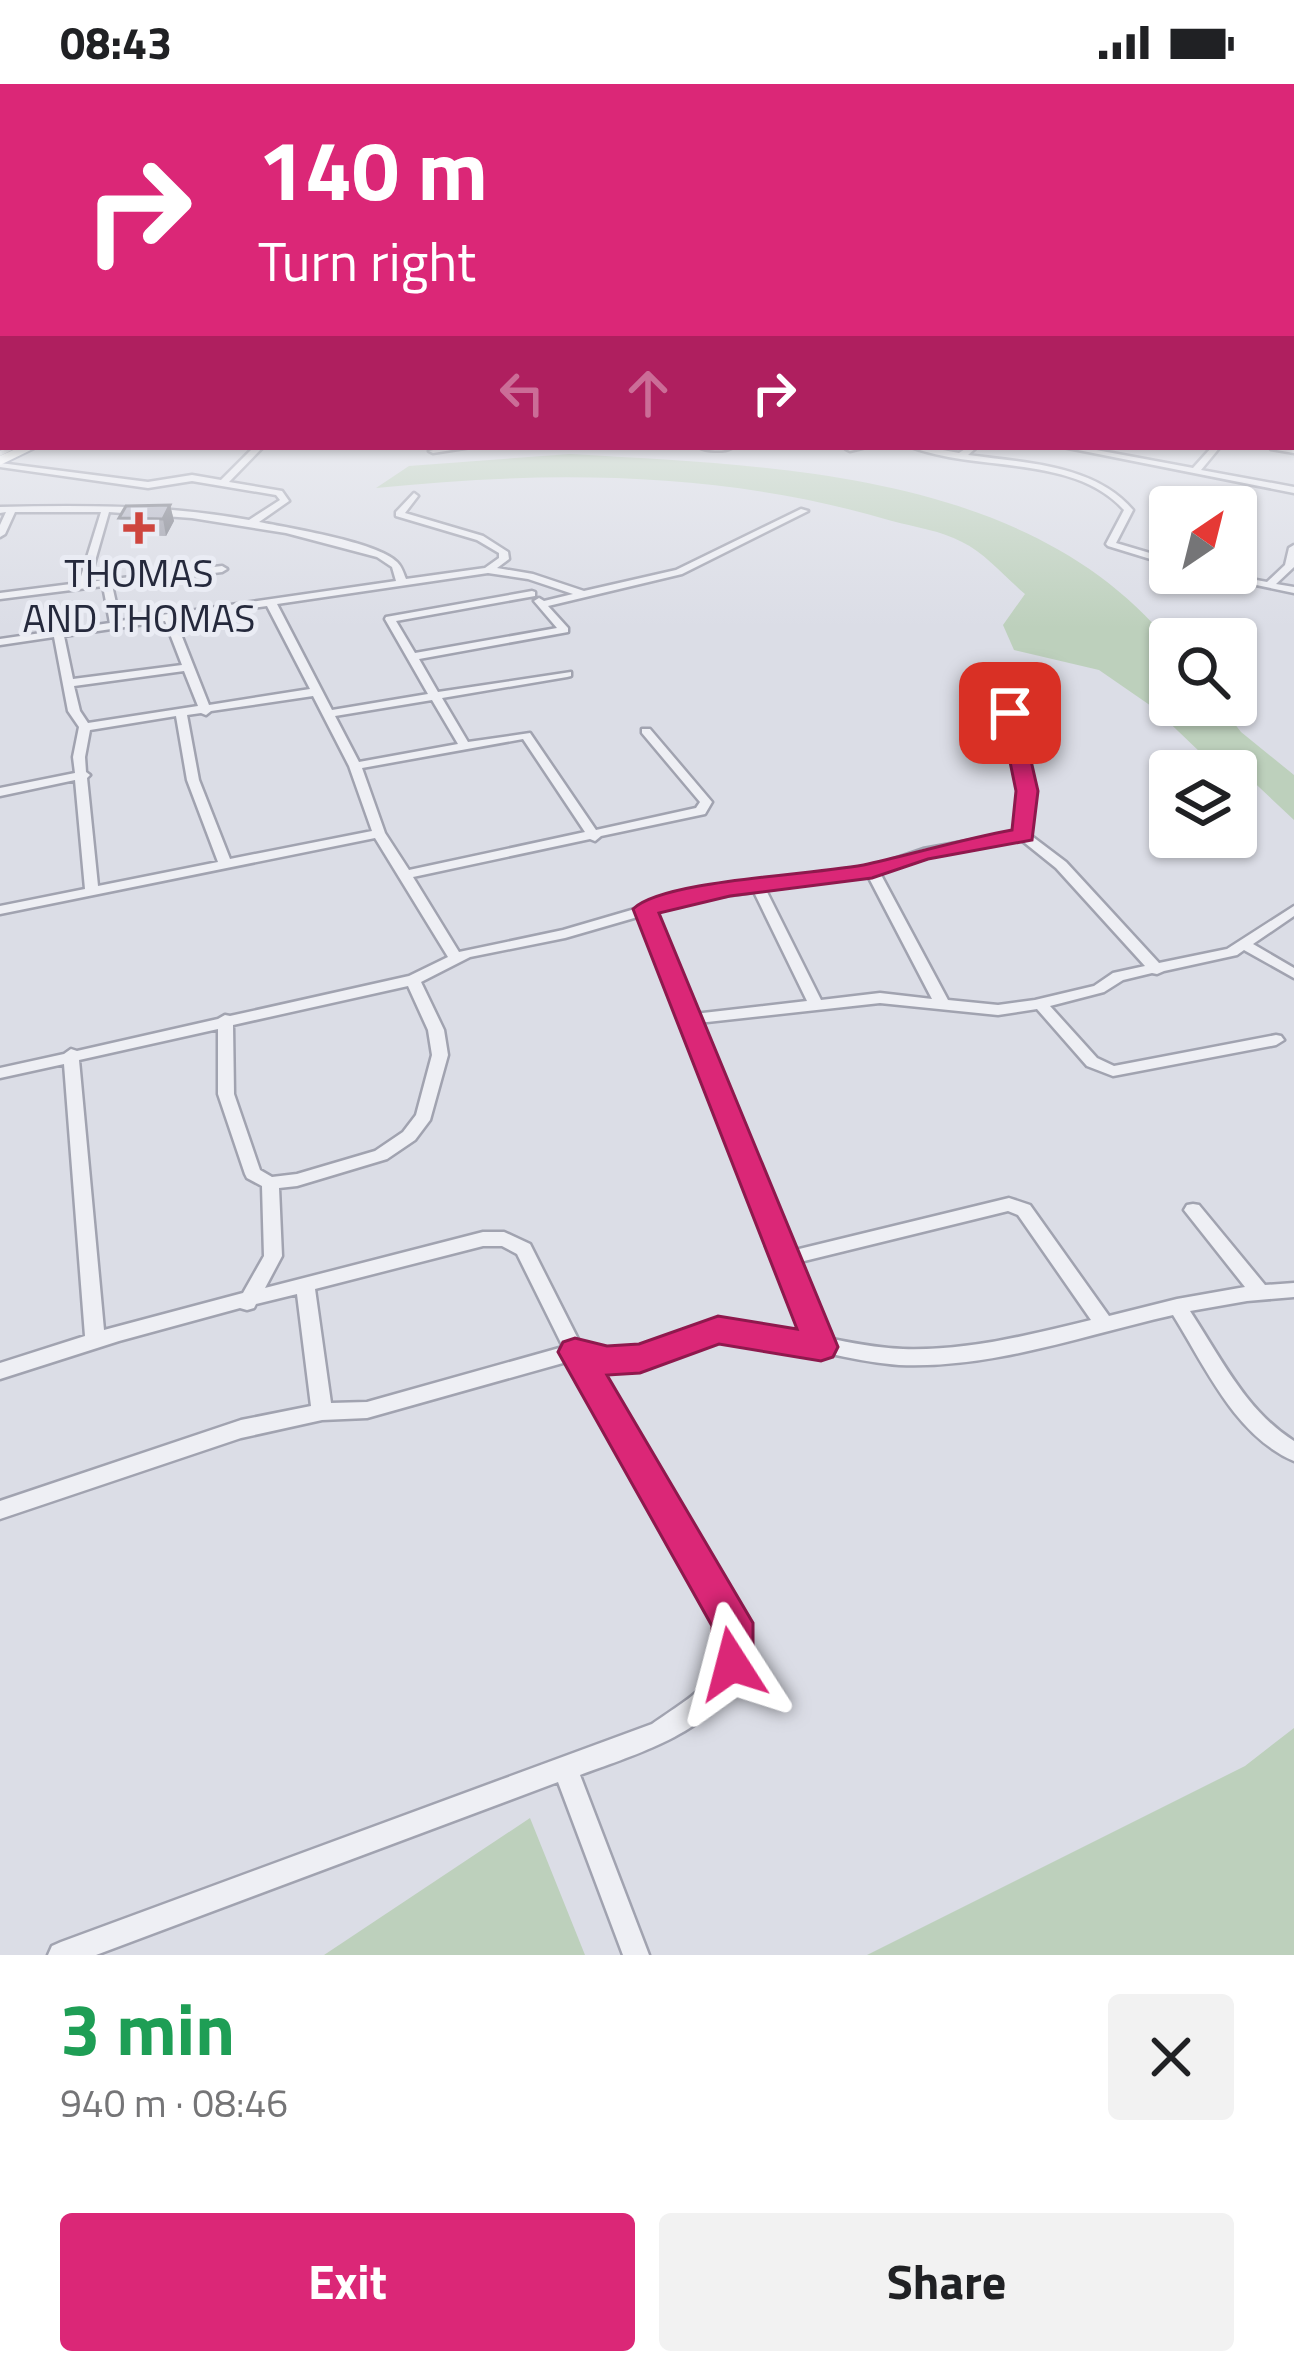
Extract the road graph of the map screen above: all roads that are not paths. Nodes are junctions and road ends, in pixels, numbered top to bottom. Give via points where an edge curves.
1 (252, 454) edge
2 (958, 454) edge
3 (1108, 454) edge
4 (1210, 454) edge
5 (962, 455) joint
6 (0, 460) edge
7 (1196, 470) junction
8 (223, 483) junction
9 (148, 485) junction
10 (1294, 490) edge
11 (414, 496) dead end
12 (106, 508) junction
13 (122, 508) junction
14 (6, 510) edge
15 (804, 511) dead end
16 (251, 524) junction
17 (0, 535) edge
18 (1294, 548) edge
19 (1149, 556) edge
20 (222, 568) dead end
21 (488, 571) junction
22 (513, 573) junction
23 (1257, 580) edge
24 (1272, 582) junction
25 (106, 583) junction
26 (402, 583) junction
27 (83, 586) junction
28 (1294, 590) edge
29 (580, 592) junction
30 (532, 594) junction
31 (0, 596) edge
32 (270, 601) junction
33 (542, 604) junction
34 (170, 618) junction
35 (116, 625) junction
36 (58, 633) junction
37 (0, 642) edge
38 (410, 657) junction
39 (190, 667) junction
40 (567, 674) dead end
41 (69, 683) junction
42 (315, 692) junction
43 (433, 697) junction
44 (206, 712) junction
45 (1010, 713) dead end
46 (328, 714) junction
47 (182, 716) junction
48 (85, 728) junction
49 (646, 730) dead end
50 (464, 745) junction
51 (355, 766) junction
52 (84, 775) junction
53 (0, 792) edge
54 (379, 833) junction
55 (1024, 835) junction
56 (596, 837) junction
57 (225, 864) junction
58 (872, 871) junction
59 (405, 875) junction
60 (757, 885) junction
61 (92, 890) junction
62 (645, 909) junction
63 (0, 910) edge
64 (1294, 910) edge
65 (1247, 946) junction
66 (456, 958) junction
67 (1157, 970) junction
68 (1294, 974) edge
69 (413, 980) junction
70 (941, 1001) junction
71 (1040, 1004) junction
72 (816, 1005) junction
73 (689, 1019) junction
74 (225, 1020) junction
75 (1276, 1040) dead end
76 (70, 1054) junction
77 (0, 1072) edge
78 (270, 1183) junction
79 (1193, 1210) dead end
80 (786, 1259) junction
81 (306, 1289) junction
82 (1294, 1290) edge
83 (1260, 1292) junction
84 (247, 1304) junction
85 (1177, 1306) junction
86 (1103, 1322) junction
87 (95, 1336) junction
88 (821, 1347) junction
89 (575, 1352) junction
90 (0, 1371) edge
91 (322, 1412) junction
92 (1294, 1452) edge
93 (0, 1510) edge
94 (566, 1768) junction
95 (62, 1955) edge
96 (635, 1955) edge

1 - 8 street
2 - 5 street
3 - 7 street
4 - 7 street
5 - 19 street via 1105,486 1129,510 1111,544
6 - 9 street
7 - 10 street
8 - 9 street via 182,477
8 - 16 street via 274,491 285,501
9 - 13 street
11 - 21 street via 399,514 503,552
12 - 13 street
12 - 14 street
12 - 27 street
13 - 16 street
14 - 17 street
15 - 29 street via 679,572
16 - 26 street via 380,555
18 - 24 street via 1290,566
20 - 25 street
21 - 22 street
21 - 26 street
22 - 29 street
22 - 30 street
23 - 24 street
24 - 28 street
25 - 27 street
25 - 35 street
26 - 32 street
27 - 31 street
29 - 33 street
30 - 33 street
30 - 38 street via 390,619
32 - 34 street
32 - 42 street
33 - 38 street via 564,630
34 - 35 street
34 - 39 street
35 - 36 street
36 - 37 street
36 - 41 street
38 - 43 street
39 - 41 street
39 - 44 street
40 - 43 street
41 - 48 street
42 - 44 street
42 - 46 street
43 - 46 street
43 - 50 street
44 - 47 street
45 - 55 street via 1027,791
46 - 51 street
47 - 48 street
47 - 57 street via 193,780
48 - 52 street
49 - 56 street via 706,802 701,812
50 - 51 street
50 - 56 street via 529,736
51 - 54 street
52 - 53 street
52 - 61 street
54 - 57 street
54 - 59 street
55 - 58 street
55 - 67 street
56 - 59 street
57 - 61 street
58 - 60 street
58 - 70 street
59 - 66 street
60 - 62 street
60 - 72 street
61 - 63 street
62 - 66 street
62 - 73 street
64 - 65 street
65 - 67 street
65 - 68 street
66 - 69 street
67 - 71 street
69 - 74 street
69 - 78 street via 440,1055 424,1116 381,1155
70 - 71 street via 998,1010
70 - 72 street
71 - 75 street via 1092,1062 1113,1071
72 - 73 street
73 - 80 street
74 - 76 street
74 - 78 street via 226,1094 253,1174
76 - 77 street
76 - 87 street
78 - 84 street via 273,1256
79 - 83 street
80 - 86 street via 1009,1204 1024,1210
80 - 88 street
81 - 84 street
81 - 89 street via 504,1239 524,1250
81 - 91 street
82 - 83 street
83 - 85 street
84 - 87 street
85 - 86 street
85 - 92 street via 1252,1419
86 - 88 street via 927,1357
87 - 90 street
88 - 89 street via 718,1330 640,1359
89 - 91 street via 367,1410
89 - 94 street via 733,1623 732,1664 713,1695 659,1733
91 - 93 street via 241,1429
94 - 95 street
94 - 96 street

